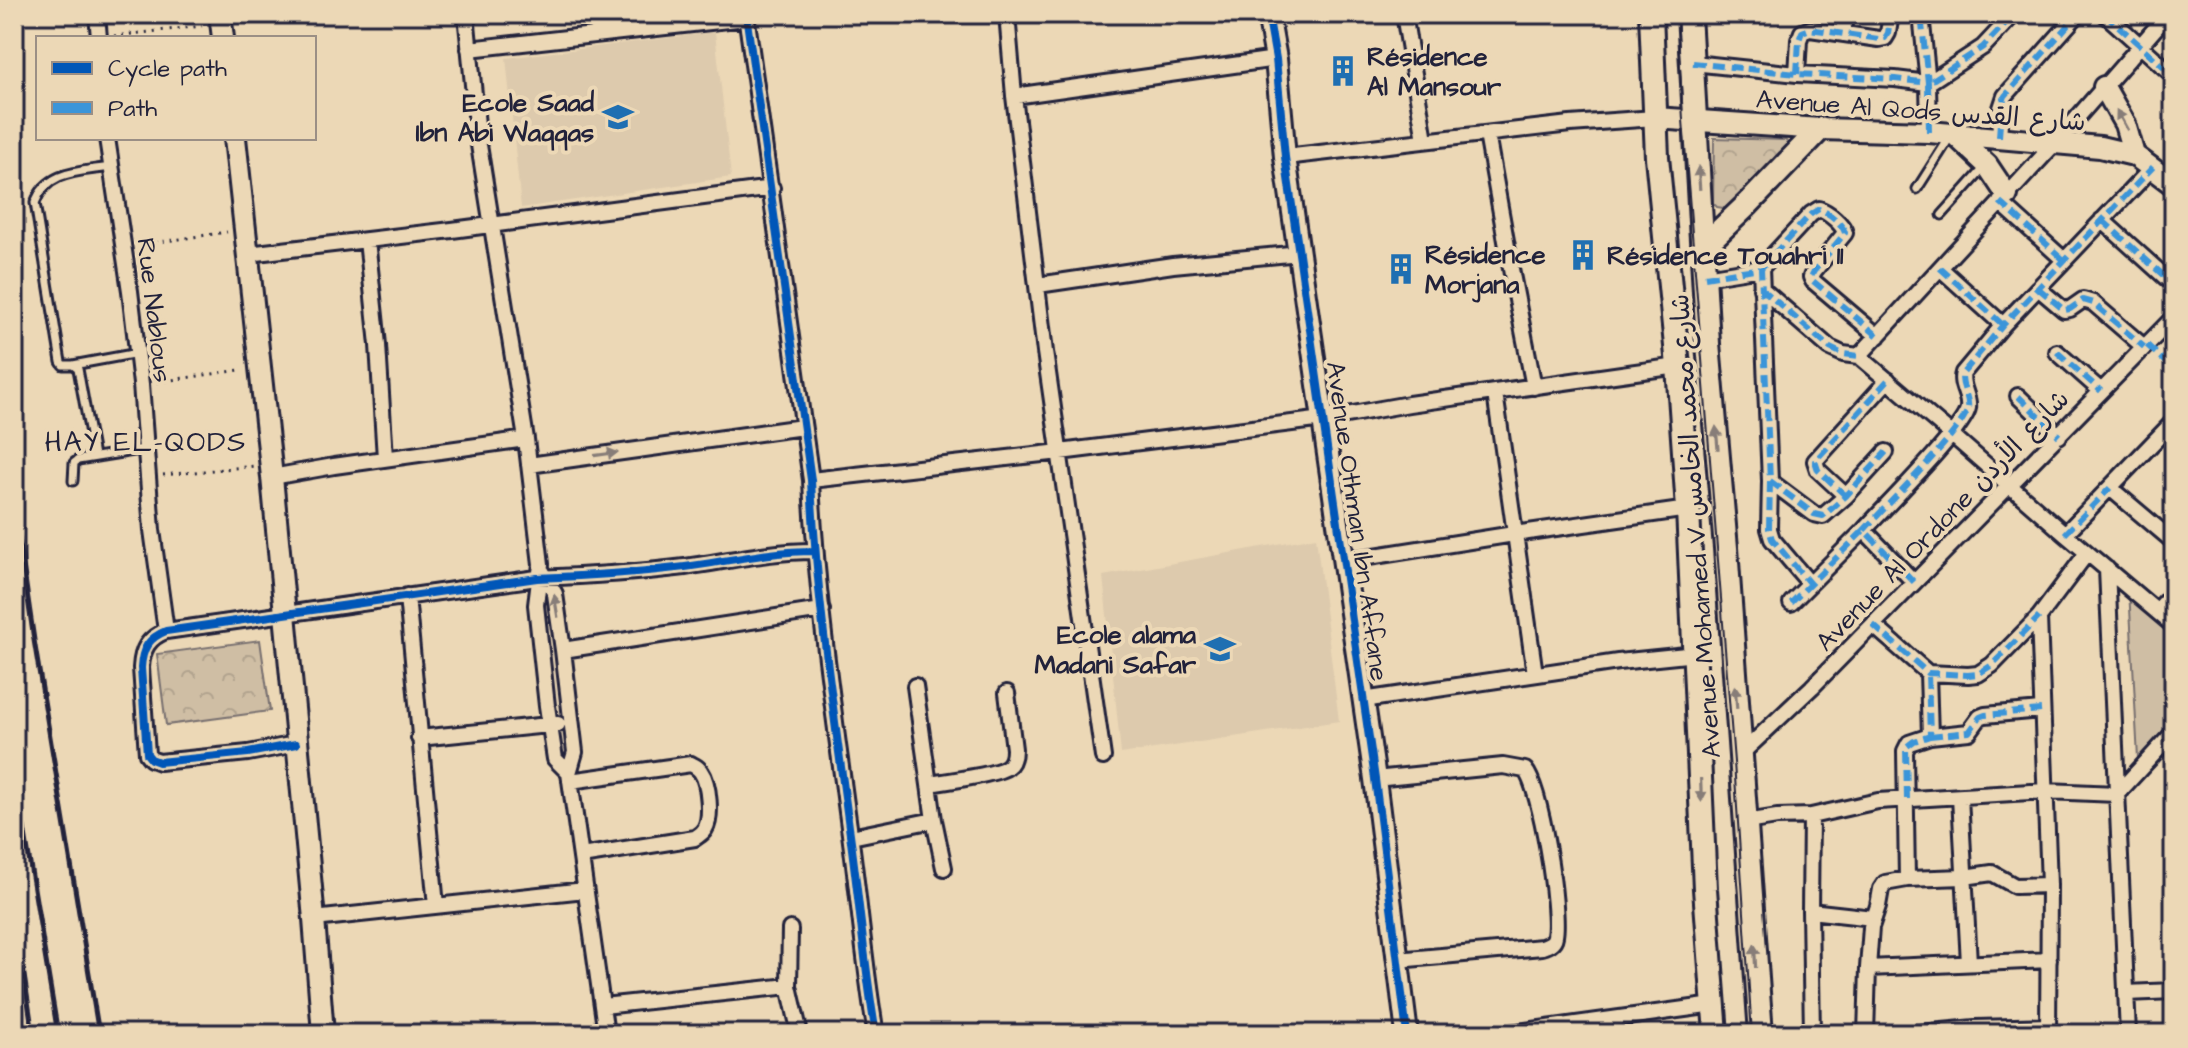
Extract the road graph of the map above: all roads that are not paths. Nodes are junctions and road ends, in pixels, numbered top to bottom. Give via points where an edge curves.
1 (97, 14) edge
2 (466, 14) edge
3 (605, 14) edge
4 (1007, 14) edge
5 (1268, 14) edge
6 (1404, 14) edge
7 (1651, 14) edge
8 (1689, 14) edge
9 (1845, 14) edge
10 (1891, 14) edge
11 (1921, 14) edge
12 (2014, 14) edge
13 (2078, 14) edge
14 (2105, 14) edge
15 (746, 16) edge
16 (2162, 16) edge
17 (606, 33) junction
18 (1843, 34) junction
19 (99, 36) edge
20 (2140, 45) junction
21 (469, 49) junction
22 (1276, 59) junction
23 (1693, 63) junction
24 (1797, 74) junction
25 (2174, 76) edge
26 (1928, 83) junction
27 (2104, 87) junction
28 (1014, 96) junction
29 (1655, 118) junction
30 (1695, 121) junction
31 (1820, 129) junction
32 (1929, 132) junction
33 (1953, 133) junction
34 (1487, 134) junction
35 (1999, 137) junction
36 (107, 140) edge
37 (235, 140) edge
38 (1425, 140) junction
39 (2055, 143) junction
40 (2134, 155) junction
41 (1285, 157) junction
42 (1987, 165) junction
43 (110, 167) junction
44 (2153, 167) junction
45 (2174, 185) edge
46 (772, 188) junction
47 (1917, 189) dead end
48 (2004, 198) junction
49 (1942, 215) dead end
50 (2102, 220) junction
51 (492, 224) junction
52 (367, 240) junction
53 (1704, 246) junction
54 (1300, 253) junction
55 (248, 254) junction
56 (2064, 260) junction
57 (1761, 268) junction
58 (1940, 268) junction
59 (1705, 277) junction
60 (1038, 285) junction
61 (2174, 285) edge
62 (1761, 288) junction
63 (2038, 288) junction
64 (2174, 317) edge
65 (2003, 325) junction
66 (1878, 336) junction
67 (2144, 347) junction
68 (2057, 352) dead end
69 (138, 353) junction
70 (1859, 356) junction
71 (73, 365) junction
72 (1678, 366) junction
73 (1888, 380) junction
74 (1534, 387) junction
75 (2101, 391) junction
76 (1495, 393) junction
77 (2018, 396) dead end
78 (1324, 419) junction
79 (2174, 421) edge
80 (803, 427) junction
81 (1952, 435) junction
82 (2059, 436) junction
83 (526, 439) junction
84 (146, 449) junction
85 (1060, 452) junction
86 (1886, 452) dead end
87 (94, 456) junction
88 (385, 458) junction
89 (529, 465) junction
90 (271, 471) junction
91 (811, 480) junction
92 (73, 481) dead end
93 (1770, 481) junction
94 (2010, 486) junction
95 (2110, 488) junction
96 (1846, 496) junction
97 (1688, 509) junction
98 (1864, 530) junction
99 (1514, 534) junction
100 (2065, 534) junction
101 (2174, 542) edge
102 (814, 551) junction
103 (2087, 553) junction
104 (1343, 561) junction
105 (2107, 569) junction
106 (542, 575) junction
107 (1914, 582) junction
108 (1810, 584) junction
109 (2174, 592) edge
110 (407, 596) junction
111 (1791, 603) dead end
112 (822, 610) junction
113 (2157, 611) junction
114 (284, 614) junction
115 (2039, 617) junction
116 (1873, 625) junction
117 (2174, 626) edge
118 (166, 631) junction
119 (563, 650) junction
120 (1696, 654) junction
121 (1928, 673) junction
122 (1535, 674) junction
123 (915, 686) dead end
124 (1007, 693) dead end
125 (1363, 700) junction
126 (2041, 710) junction
127 (570, 723) junction
128 (550, 725) junction
129 (2174, 732) edge
130 (1930, 736) junction
131 (419, 738) junction
132 (296, 744) junction
133 (1741, 754) junction
134 (1103, 757) dead end
135 (569, 777) junction
136 (1375, 779) junction
137 (929, 784) junction
138 (2046, 791) junction
139 (2117, 794) junction
140 (1960, 797) junction
141 (1907, 799) junction
142 (1811, 816) junction
143 (934, 820) junction
144 (1746, 822) junction
145 (851, 837) junction
146 (581, 856) junction
147 (944, 868) dead end
148 (1964, 877) junction
149 (1907, 879) junction
150 (2049, 885) junction
151 (585, 890) junction
152 (436, 906) junction
153 (1810, 911) junction
154 (1873, 918) junction
155 (314, 919) junction
156 (790, 929) dead end
157 (1397, 960) junction
158 (2049, 960) junction
159 (1969, 963) junction
160 (1868, 968) junction
161 (789, 986) junction
162 (2174, 991) edge
163 (2126, 993) junction
164 (1714, 1005) junction
165 (603, 1006) junction
166 (2048, 1030) edge
167 (1976, 1031) edge
168 (323, 1034) edge
169 (606, 1034) edge
170 (800, 1034) edge
171 (876, 1034) edge
172 (1407, 1034) edge
173 (1503, 1034) edge
174 (1716, 1034) edge
175 (1761, 1034) edge
176 (1812, 1034) edge
177 (1866, 1034) edge
178 (1908, 1034) edge
179 (2128, 1034) edge

1 - 19 street
2 - 21 street
3 - 17 street
4 - 28 street
5 - 22 street, Avenue Othman Ibn Affane
6 - 38 street
7 - 29 main road, Avenue Mohamed V شارع محمد الخامس
8 - 23 main road, Avenue Mohamed V شارع محمد الخامس
9 - 18 street
10 - 18 street via 1885,38
11 - 26 street
12 - 26 street via 1983,47
13 - 35 street via 2005,96
14 - 20 street
15 - 17 street
15 - 46 street
16 - 20 street
17 - 21 street
18 - 24 street via 1802,32
20 - 25 street
20 - 27 street
21 - 51 street
22 - 28 street
22 - 41 street, Avenue Othman Ibn Affane
23 - 24 street
23 - 30 main road, Avenue Mohamed V شارع محمد الخامس
24 - 26 street
26 - 32 street
27 - 39 street
40 -> 27 street via 2125,124
28 - 60 street
29 - 30 street, Avenue Al Qods شارع القدس
29 - 34 street
29 - 72 main road, Avenue Mohamed V شارع محمد الخامس
30 - 31 street, Avenue Al Qods شارع القدس
53 -> 30 main road, Avenue Mohamed V شارع محمد الخامس
31 - 32 street, Avenue Al Qods شارع القدس
31 - 53 main road
32 - 33 street, Avenue Al Qods شارع القدس
33 - 35 street, Avenue Al Qods شارع القدس
33 - 42 street
33 - 47 lane
34 - 38 street
34 - 74 street
35 - 39 street, Avenue Al Qods شارع القدس
36 - 43 street, Rue Nablous
37 - 55 street
38 - 41 street
39 - 40 street, Avenue Al Qods شارع القدس
39 - 48 street
40 - 44 street, Avenue Al Qods شارع القدس
41 - 54 street, Avenue Othman Ibn Affane
42 - 48 street
42 - 49 lane
43 - 69 street, Rue Nablous
43 - 71 lane via 51,180 35,203 61,362
44 - 45 street, Avenue Al Qods شارع القدس
44 - 50 street
46 - 51 street
46 - 80 street
48 - 56 street
48 - 58 street
50 - 56 street
50 - 61 street
51 - 52 street
51 - 83 street
52 - 55 street
52 - 88 street
53 - 59 main road, Avenue Mohamed V شارع محمد الخامس
54 - 60 street
54 - 78 street, Avenue Othman Ibn Affane
55 - 90 street
56 - 63 street
57 - 59 street
57 - 62 street
57 - 66 street via 1811,214 1823,210 1845,233 1811,277
58 - 65 street
58 - 66 street
133 -> 59 main road, Avenue Mohamed V شارع محمد الخامس
60 - 85 street
62 - 70 street via 1830,348
62 - 93 street
63 - 65 street
63 - 67 street via 2064,310 2085,300 2093,303
64 - 67 street, Avenue Al Ordone شارع الأردن
65 - 81 street via 1963,373 1969,406
66 - 70 street
67 - 75 street, Avenue Al Ordone شارع الأردن
68 - 75 street
69 - 71 lane
69 - 84 street, Rue Nablous
70 - 73 street
71 - 87 lane via 81,379
72 - 74 street
72 - 97 main road, Avenue Mohamed V شارع محمد الخامس
73 - 81 street
73 - 96 street via 1815,461
74 - 76 street
75 - 82 street, Avenue Al Ordone شارع الأردن
76 - 78 street
76 - 99 street
77 - 82 street
78 - 85 street
78 - 104 street, Avenue Othman Ibn Affane
79 - 95 street
89 -> 80 street
80 - 91 street
81 - 94 street
81 - 98 street
82 - 94 street, Avenue Al Ordone شارع الأردن
83 - 88 street
83 - 89 street
84 - 87 lane
84 - 118 street, Rue Nablous
85 - 91 street
85 - 134 street
86 - 96 street
87 - 92 lane via 74,463
88 - 90 street
89 - 106 street
90 - 114 street
91 - 102 street
93 - 96 street via 1818,516
93 - 108 street via 1770,535
94 - 100 street
94 - 107 street, Avenue Al Ordone شارع الأردن
95 - 100 street
95 - 101 street
97 - 99 street
97 - 120 main road, Avenue Mohamed V شارع محمد الخامس
98 - 107 street
98 - 108 street
99 - 104 street
99 - 122 street
100 - 103 street
102 - 106 street via 570,578
102 - 112 street
103 - 105 street
103 - 115 street
104 - 125 street, Avenue Othman Ibn Affane
105 - 113 street
105 - 139 street
106 - 110 street
119 -> 106 street via 555,594
106 - 128 street via 536,605
107 - 116 street, Avenue Al Ordone شارع الأردن
108 - 111 street
109 - 113 street
110 - 114 street
110 - 131 street
112 - 119 street
112 - 145 street
113 - 117 street
114 - 118 street
114 - 132 street
115 - 121 street via 1984,671
115 - 126 street
116 - 121 street
116 - 133 street, Avenue Al Ordone شارع الأردن
118 - 132 street via 150,639 141,658 151,759 185,760
119 - 127 street
120 - 122 street
120 -> 164 main road, Avenue Mohamed V شارع محمد الخامس
121 - 130 street
122 - 125 street
123 - 137 street
124 - 137 street via 1014,749 1009,767
125 - 136 street, Avenue Othman Ibn Affane
126 - 130 street via 1985,715 1969,732
126 - 138 street
127 - 128 street
127 - 135 street via 575,752
128 - 131 street
128 - 135 street via 555,759
129 - 139 street
130 - 141 street via 1906,747
131 - 152 street
132 - 155 street
133 - 144 main road, Avenue Mohamed V شارع محمد الخامس
135 - 146 street
135 - 146 street via 691,764 701,771 707,789 708,821 699,836
136 - 157 street, Avenue Othman Ibn Affane
136 - 157 street via 1503,766 1525,770 1535,792 1555,905 1556,936 1542,947
137 - 143 street
138 - 139 street
138 - 140 street
138 - 150 street
139 - 163 street
140 - 141 street
140 - 148 street
141 - 142 street
141 - 149 street
142 - 144 street
142 - 153 street
143 - 145 street
143 - 147 street
175 -> 144 main road, Avenue Mohamed V شارع محمد الخامس
145 - 171 street
146 - 151 street
148 - 149 street
148 - 150 street via 1992,873 2015,886
148 - 159 street
149 - 154 street via 1883,885
150 - 158 street
151 - 152 street
151 - 165 street
152 - 155 street
153 - 154 street
153 - 176 street
154 - 160 street
155 - 168 street
156 - 161 street
157 - 172 street, Avenue Othman Ibn Affane
158 - 159 street
158 - 166 street
159 - 160 street
160 - 177 street
161 - 165 street
161 - 170 street
162 - 163 street
163 - 179 street
164 - 173 street
164 - 174 main road, Avenue Mohamed V شارع محمد الخامس
165 - 169 street
166 - 167 street
167 - 178 street

